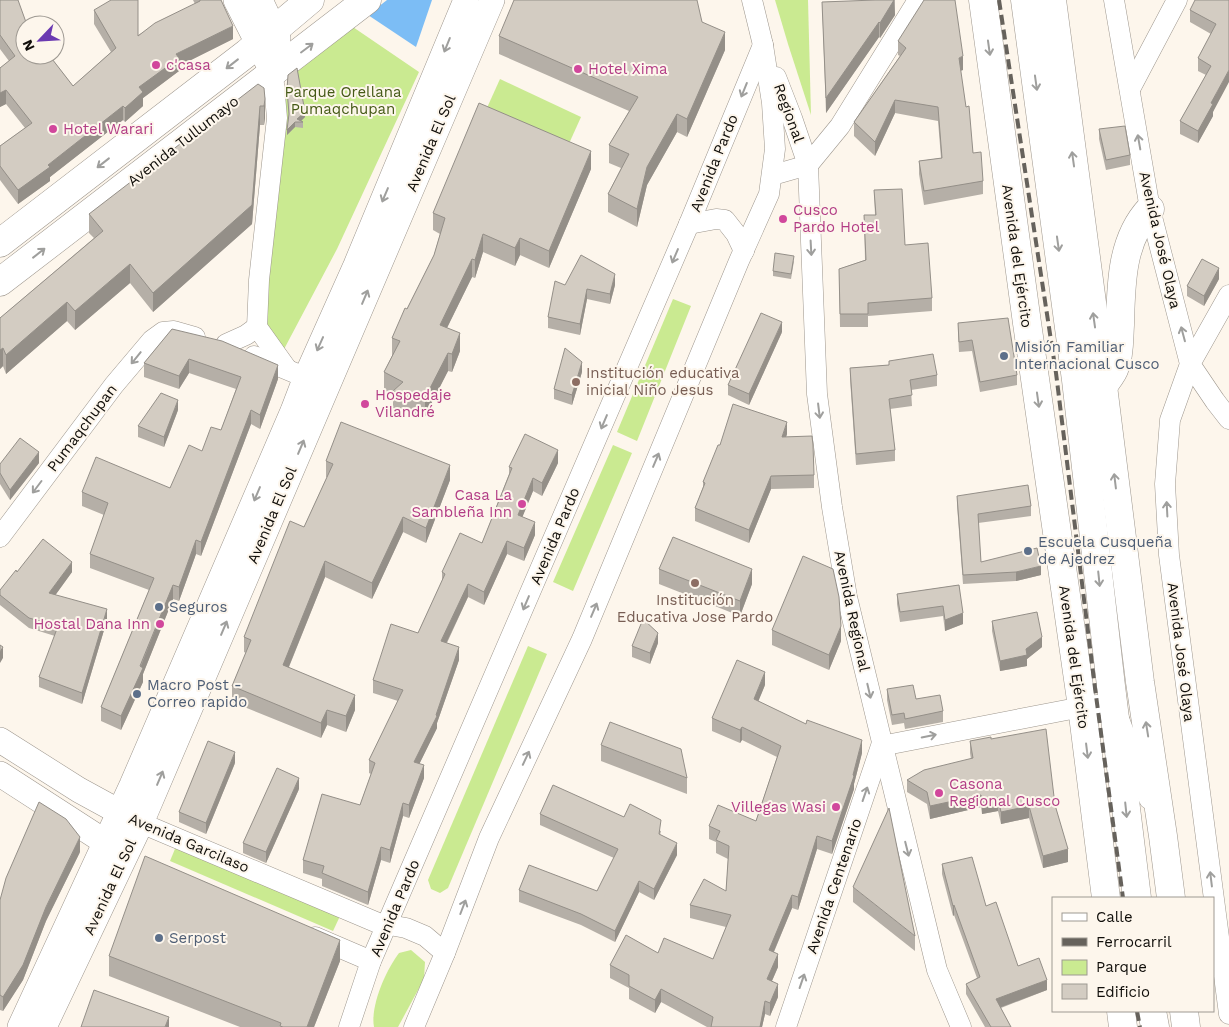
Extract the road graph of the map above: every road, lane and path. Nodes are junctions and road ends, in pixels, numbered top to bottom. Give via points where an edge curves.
1 (236, 0) edge
2 (260, 0) edge
3 (310, 0) edge
4 (367, 0) edge
5 (466, 0) edge
6 (492, 0) edge
7 (752, 0) edge
8 (918, 0) edge
9 (983, 0) edge
10 (1025, 0) edge
11 (1052, 0) edge
12 (1114, 0) edge
13 (1177, 0) edge
14 (266, 36) junction
15 (763, 45) junction
16 (273, 73) junction
17 (1130, 90) junction
18 (808, 174) junction
19 (773, 175) junction
20 (1150, 209) junction
21 (689, 224) junction
22 (0, 243) edge
23 (744, 251) junction
24 (0, 282) edge
25 (1229, 294) edge
26 (257, 326) junction
27 (226, 344) junction
28 (1190, 364) junction
29 (307, 378) junction
30 (1103, 386) junction
31 (1229, 419) edge
32 (0, 537) edge
33 (1114, 703) junction
34 (1082, 707) junction
35 (0, 740) edge
36 (881, 746) junction
37 (0, 774) edge
38 (130, 818) junction
39 (1163, 836) junction
40 (123, 853) junction
41 (1106, 897) edge
42 (1137, 897) edge
43 (1171, 897) edge
44 (1214, 897) edge
45 (1214, 899) edge
46 (387, 924) junction
47 (300, 930) edge
48 (445, 953) junction
49 (371, 961) junction
50 (1121, 1012) edge
51 (1152, 1012) edge
52 (1184, 1012) edge
53 (1229, 1014) edge
54 (20, 1027) edge
55 (44, 1027) edge
56 (349, 1027) edge
57 (414, 1027) edge
58 (786, 1027) edge
59 (962, 1027) edge
60 (1123, 1027) edge
61 (1155, 1027) edge
62 (1186, 1027) edge

1 - 14 street
2 - 14 street
3 - 14 main road, Avenida Tullumayo
16 -> 4 main road, Avenida Tullumayo
5 -> 29 street, Avenida El Sol
29 -> 6 street, Avenida El Sol
7 - 15 street
8 - 18 street
9 -> 34 main road, Avenida del Ejército
10 -> 33 main road via 1076,380
30 -> 11 main road
12 - 17 street, Avenida José Olaya
13 - 17 street
14 - 16 street
14 -> 22 main road, Avenida Tullumayo
15 - 18 street, Regional via 792,118
15 - 19 street via 772,103
15 -> 21 street, Avenida Pardo
24 -> 16 main road, Avenida Tullumayo
16 - 26 street via 277,118
20 -> 17 street, Avenida José Olaya
18 - 19 street
18 -> 36 street, Avenida Regional via 817,394 847,597
19 - 23 street via 770,194
28 -> 20 street, Avenida José Olaya
20 - 30 main road via 1131,238 1122,279 1119,355 1115,369
21 - 23 street via 725,220
21 -> 46 street, Avenida Pardo
48 -> 23 street via 489,838 582,639
25 - 28 street
26 - 27 street
26 - 29 street
27 - 29 street
27 -> 32 street, Pumaqchupan via 174,331 163,332 152,340 114,385
28 - 31 street
44 -> 28 street, Avenida José Olaya via 1169,555 1165,484 1170,420
29 - 38 street, Avenida El Sol
39 -> 30 main road
33 - 34 street
33 - 39 street
33 -> 42 main road
36 -> 34 street
34 -> 41 main road, Avenida del Ejército
35 - 38 street, Avenida Garcilaso
58 -> 36 street, Avenida Centenario
36 -> 59 street, Avenida Regional via 937,970
37 - 40 street
38 - 40 street, Avenida El Sol
38 - 46 street, Avenida Garcilaso via 378,923
39 - 43 main road
40 - 54 street, Avenida El Sol
40 - 55 street, Avenida El Sol
53 -> 45 street, Avenida José Olaya
46 - 48 street, Avenida Garcilaso via 425,936
46 - 49 street, Avenida Pardo
47 - 49 street
48 - 57 street
49 - 56 street, Avenida Pardo
50 - 60 main road
51 - 61 main road
52 - 62 main road

